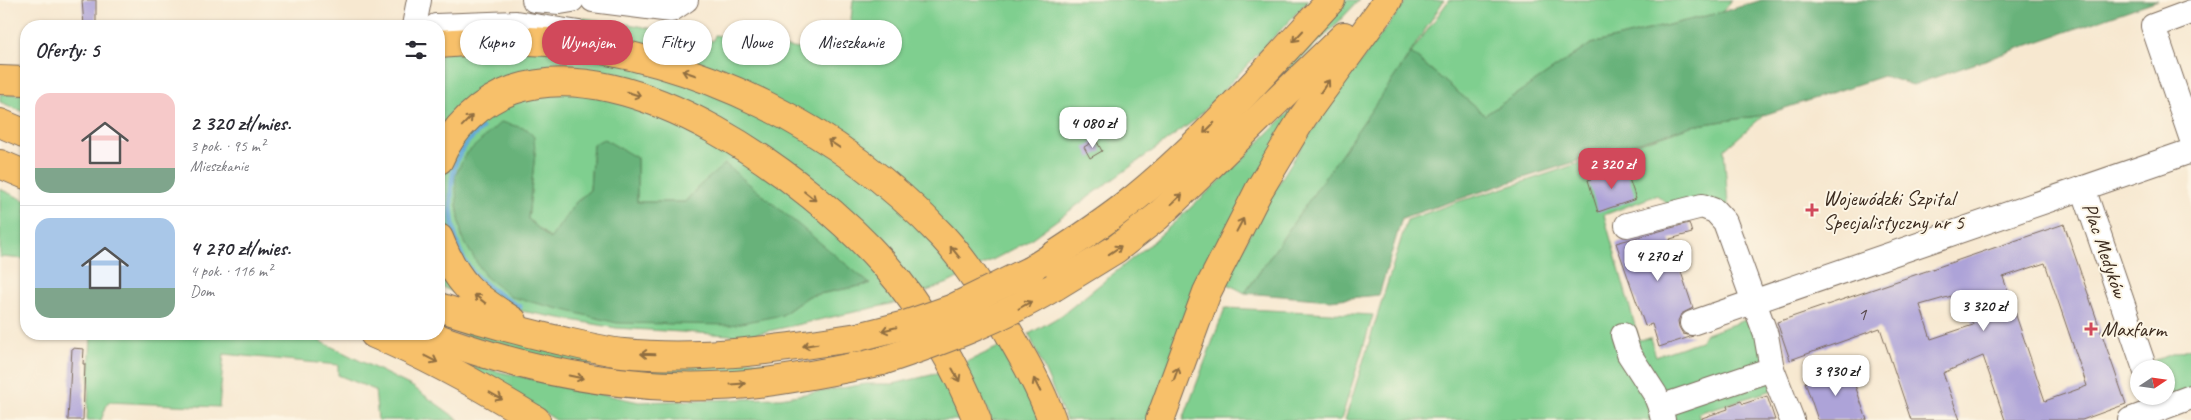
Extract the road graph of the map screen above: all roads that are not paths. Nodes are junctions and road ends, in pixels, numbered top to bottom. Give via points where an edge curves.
1 (419, 0) edge
2 (534, 0) edge
3 (572, 0) edge
4 (592, 0) edge
5 (686, 0) edge
6 (1331, 0) edge
7 (1381, 0) edge
8 (1388, 0) edge
9 (2191, 12) edge
10 (415, 20) edge
11 (445, 26) edge
12 (542, 27) edge
13 (542, 42) edge
14 (445, 44) edge
15 (633, 57) edge
16 (0, 80) edge
17 (20, 82) edge
18 (0, 123) edge
19 (20, 131) edge
20 (2191, 137) edge
21 (445, 149) edge
22 (2191, 151) edge
23 (0, 164) edge
24 (20, 172) edge
25 (2083, 188) junction
26 (1627, 225) dead end
27 (445, 252) edge
28 (1754, 302) junction
29 (445, 309) edge
30 (1692, 323) dead end
31 (536, 334) junction
32 (1623, 335) dead end
33 (388, 340) edge
34 (445, 340) edge
35 (2142, 360) edge
36 (1772, 369) junction
37 (2191, 397) edge
38 (2175, 399) edge
39 (2152, 405) edge
40 (1661, 413) edge
41 (536, 420) edge
42 (977, 420) edge
43 (1052, 420) edge
44 (1160, 420) edge
45 (1792, 420) edge
46 (2130, 420) edge

1 - 10 street
2 - 3 street
4 - 5 street via 671,10
6 -> 31 main road, bridge via 1244,94 1125,206 1031,270 951,308 905,325 858,337 773,351 624,353
34 -> 7 main road, bridge via 519,364 582,378 654,385 723,385 766,382 882,361 962,333 1017,309 1054,288 1116,249 1157,217
44 -> 8 main road via 1207,292 1259,190 1303,116
9 - 20 street via 2153,26
11 - 12 street via 516,23
13 - 14 main road
43 -> 15 main road via 1023,359 984,292 944,238 889,186 803,123 679,69
16 - 17 main road
18 - 19 main road
21 -> 42 main road via 453,135 484,104 499,95 542,82 567,81 608,87 657,102 688,116 772,166 840,220 885,265 924,319 962,386
22 - 25 street
23 - 24 main road
25 - 28 street
25 - 35 street, Plac Medyków
26 - 28 street via 1702,206 1716,211 1725,222
31 -> 27 main road via 482,301 463,285
28 - 30 street
28 - 36 street via 1766,335
29 - 31 main road via 482,322
32 - 40 street via 1629,354 1655,394
33 -> 41 main road via 455,372
36 - 40 street
36 - 45 street
37 - 38 street
39 - 46 street

